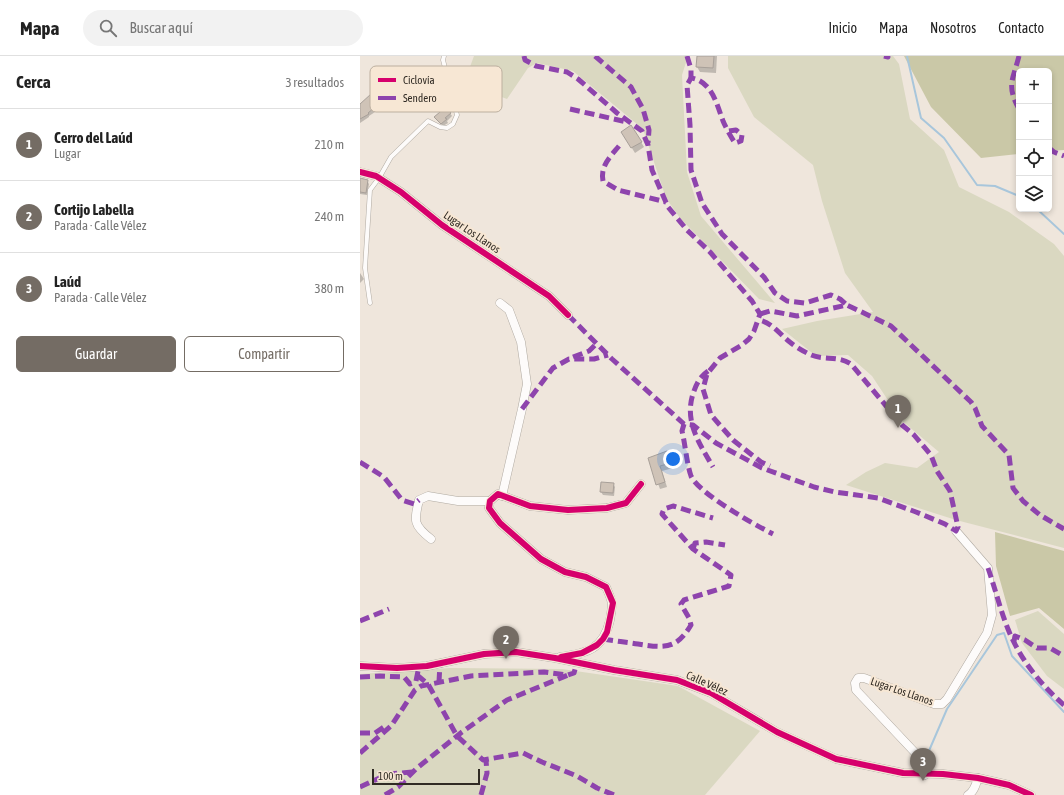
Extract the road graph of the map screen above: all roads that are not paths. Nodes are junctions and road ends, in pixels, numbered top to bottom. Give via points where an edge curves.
1 (444, 56) edge
2 (445, 66) edge
3 (456, 112) edge
4 (360, 172) edge
5 (379, 178) junction
6 (500, 302) dead end
7 (370, 303) dead end
8 (568, 315) dead end
9 (641, 484) dead end
10 (502, 496) junction
11 (490, 501) junction
12 (956, 531) dead end
13 (431, 539) dead end
14 (555, 658) junction
15 (360, 666) edge
16 (925, 775) junction
17 (978, 778) junction
18 (971, 795) edge
19 (1031, 795) edge

1 - 2 lane
3 - 5 lane via 453,124 447,128 440,128 428,121 391,157
4 - 5 street, Lugar Los Llanos
5 - 7 lane via 370,190 365,268
5 - 8 street, Lugar Los Llanos via 442,225 549,296
6 - 10 street via 509,310 522,342 527,384
9 - 10 street via 626,502 607,508 568,510 530,506
10 - 11 street via 498,494
11 - 13 street via 458,501 428,496 419,500 415,517 420,530
11 - 14 street via 490,508 500,523 542,559 565,572 586,577 606,587 613,603 603,639 582,654
12 - 16 street, Lugar Los Llanos via 988,568 992,615 987,633 947,699 942,704 934,704 864,678 858,678 855,683 856,690 922,760
14 - 15 street, Calle Vélez via 516,652 484,654 426,666
14 - 16 street, Calle Vélez via 677,680 710,693 777,732 836,759
16 - 17 street, Calle Vélez via 943,774
17 - 18 street
17 - 19 street, Calle Vélez via 1009,785

